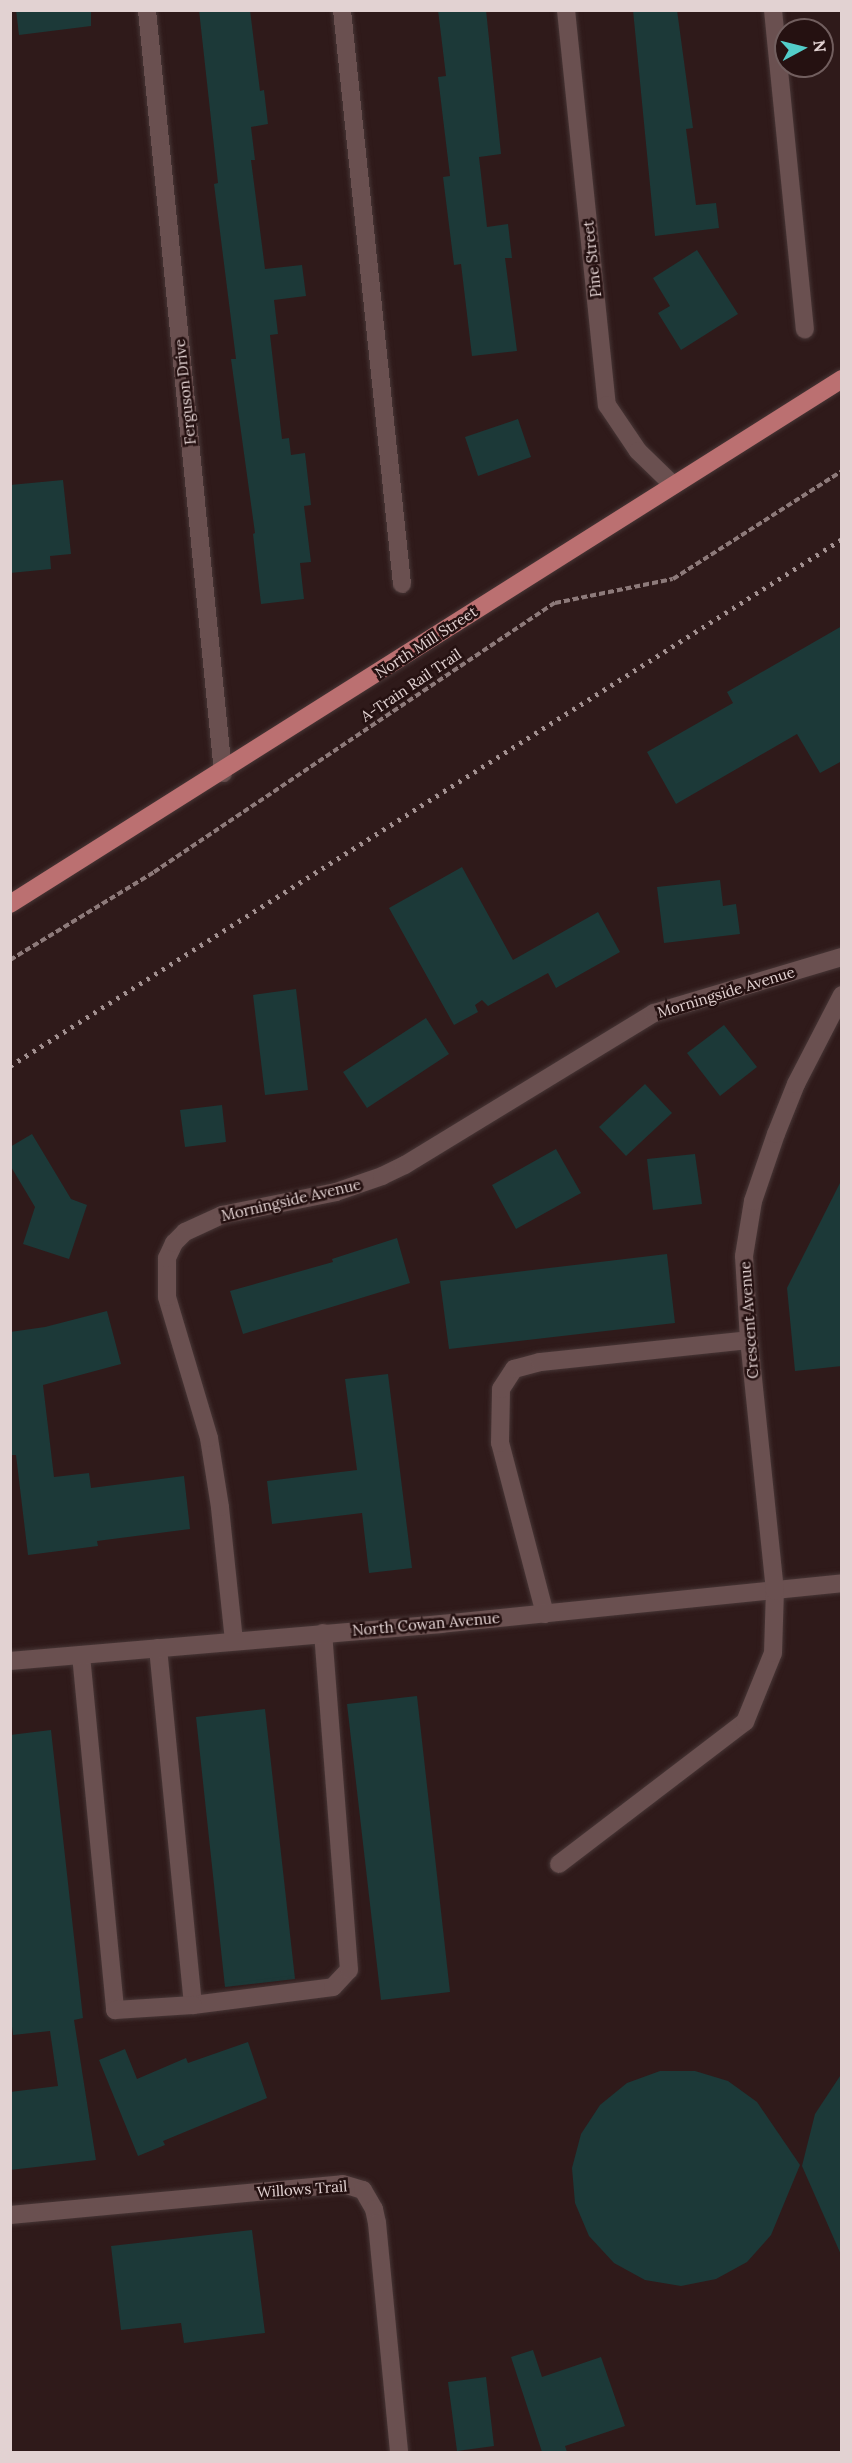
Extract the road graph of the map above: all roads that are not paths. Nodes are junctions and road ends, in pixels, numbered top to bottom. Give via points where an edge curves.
1 (147, 10) edge
2 (342, 10) edge
3 (566, 10) edge
4 (773, 10) edge
5 (805, 329) dead end
6 (842, 379) edge
7 (672, 484) junction
8 (402, 584) dead end
9 (223, 772) junction
10 (10, 904) edge
11 (842, 957) edge
12 (842, 995) edge
13 (749, 1340) junction
14 (842, 1583) edge
15 (775, 1591) junction
16 (545, 1614) junction
17 (323, 1633) junction
18 (234, 1641) junction
19 (158, 1648) junction
20 (81, 1655) junction
21 (10, 1661) edge
22 (559, 1864) dead end
23 (193, 2005) junction
24 (10, 2215) edge
25 (399, 2452) edge

1 - 9 street, Ferguson Drive
2 - 8 street
3 - 7 street, Pine Street via 607,405 638,451
4 - 5 street
6 - 7 main road, North Mill Street
7 - 9 main road, North Mill Street
9 - 10 main road, North Mill Street
11 - 18 street, Morningside Avenue via 654,1013 405,1165 336,1192 222,1215 184,1232 174,1243 166,1258 167,1297 209,1438
12 - 13 street, Crescent Avenue via 796,1084 753,1201 744,1256
13 - 15 street, Crescent Avenue
13 - 16 street via 540,1362 514,1369 501,1389 500,1443
14 - 15 street, North Cowan Avenue
15 - 16 street, North Cowan Avenue
15 - 22 street, Crescent Avenue via 772,1653 745,1722
16 - 17 street, North Cowan Avenue
17 - 18 street, North Cowan Avenue
17 - 23 street via 349,1970 333,1988
18 - 19 street, North Cowan Avenue
19 - 20 street, North Cowan Avenue
19 - 23 street
20 - 21 street, North Cowan Avenue
20 - 23 street via 115,2010
24 - 25 street, Willows Trail via 343,2184 363,2190 372,2203 377,2223

